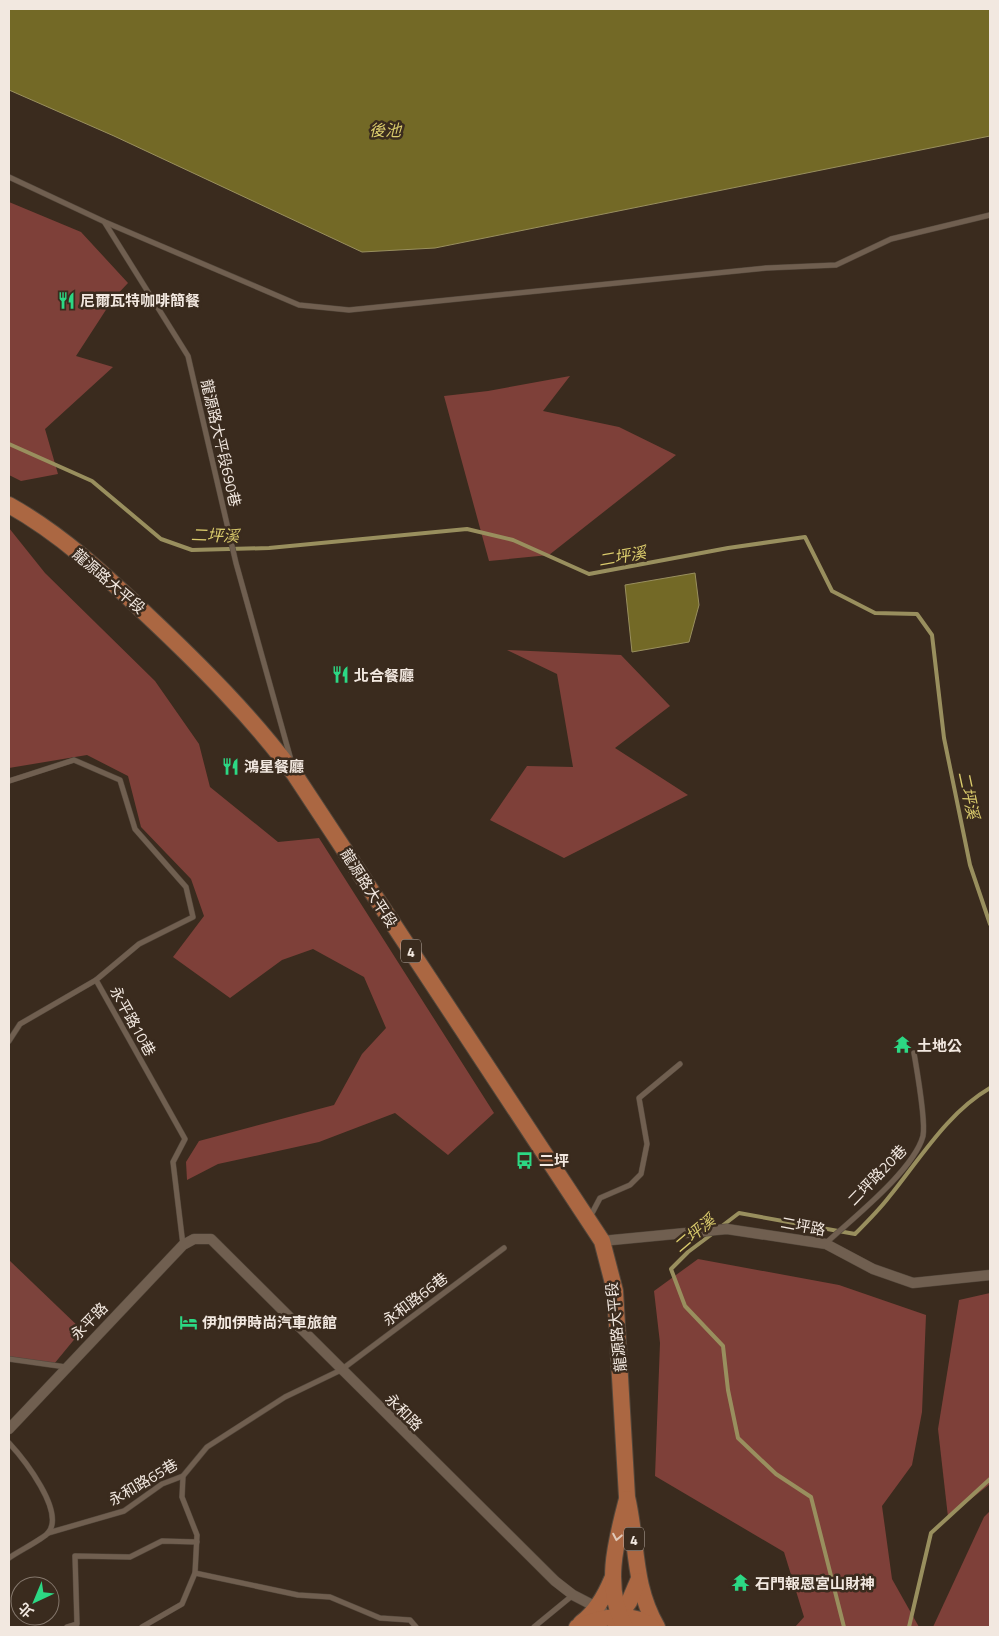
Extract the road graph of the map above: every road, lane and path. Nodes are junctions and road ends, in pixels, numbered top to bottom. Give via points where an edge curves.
1 (9, 177) edge
2 (990, 215) edge
3 (105, 222) junction
4 (9, 505) edge
5 (295, 775) junction
6 (9, 781) edge
7 (96, 980) junction
8 (9, 1040) edge
9 (914, 1053) dead end
10 (680, 1064) dead end
11 (588, 1221) junction
12 (194, 1239) joint
13 (602, 1241) junction
14 (826, 1244) junction
15 (183, 1245) junction
16 (504, 1248) dead end
17 (990, 1275) edge
18 (9, 1359) edge
19 (66, 1367) junction
20 (341, 1370) junction
21 (9, 1429) edge
22 (9, 1443) edge
23 (183, 1476) junction
24 (627, 1497) junction
25 (48, 1533) junction
26 (197, 1542) junction
27 (9, 1558) edge
28 (195, 1574) junction
29 (613, 1578) junction
30 (638, 1581) junction
31 (573, 1595) junction
32 (597, 1608) junction
33 (618, 1624) edge
34 (68, 1627) edge
35 (142, 1627) edge
36 (416, 1627) edge
37 (534, 1627) edge
38 (576, 1627) edge
39 (652, 1627) edge
40 (657, 1627) edge

1 - 3 lane
2 - 3 lane via 891,239 836,265 756,269 349,310 300,304
3 - 5 lane, 龍源路大平段690巷 via 188,356 236,563
4 - 5 main road, 龍源路大平段 / 4 via 71,547 114,583 192,657 266,736
5 - 11 main road, 龍源路大平段 / 4
6 - 7 lane, 永平路10巷 via 74,760 120,780 135,829 186,887 193,917 139,944
7 - 8 lane via 20,1024
7 - 15 lane, 永平路10巷 via 185,1139 172,1162
9 - 14 lane, 二坪路20巷 via 923,1135 916,1153 894,1180
10 - 11 lane via 639,1098 646,1144 640,1174 630,1185 600,1198
11 - 13 main road, 龍源路大平段 / 4
12 - 15 street, 永平路
12 - 20 street, 永和路 via 211,1239
13 - 14 street, 二坪路 via 728,1228
13 - 24 main road, 龍源路大平段 / 4 via 615,1291
14 - 17 street, 二坪路 via 873,1269 913,1284
15 - 19 street, 永平路
16 - 20 lane, 永和路66巷
18 - 19 lane
19 - 21 street, 永平路
20 - 23 lane, 永和路65巷 via 285,1397 207,1447
20 - 31 street, 永和路 via 496,1525
22 - 25 lane via 42,1487 53,1519
23 - 25 lane, 永和路65巷 via 162,1484 124,1511
23 - 26 lane via 182,1497
24 -> 29 main road, 龍源路大平段 / 4 via 617,1536
24 - 30 main road, 龍源路大平段 / 4
25 - 27 lane, 永和路65巷
26 - 28 lane
26 - 34 lane via 162,1541 130,1557 75,1556 77,1624
28 - 35 lane via 182,1604
28 - 36 lane via 298,1595 330,1597 380,1618 410,1620
29 - 32 main road, 4
29 - 33 main road, 龍源路大平段 / 4
30 - 33 main road, 龍源路大平段 / 4
30 - 40 main road, 龍源路大平段 / 4 via 647,1610
31 - 32 street, 永和路
31 - 37 lane
32 - 33 street, 永和路
32 - 38 main road
33 - 38 main road via 593,1620
33 - 39 main road via 635,1618

